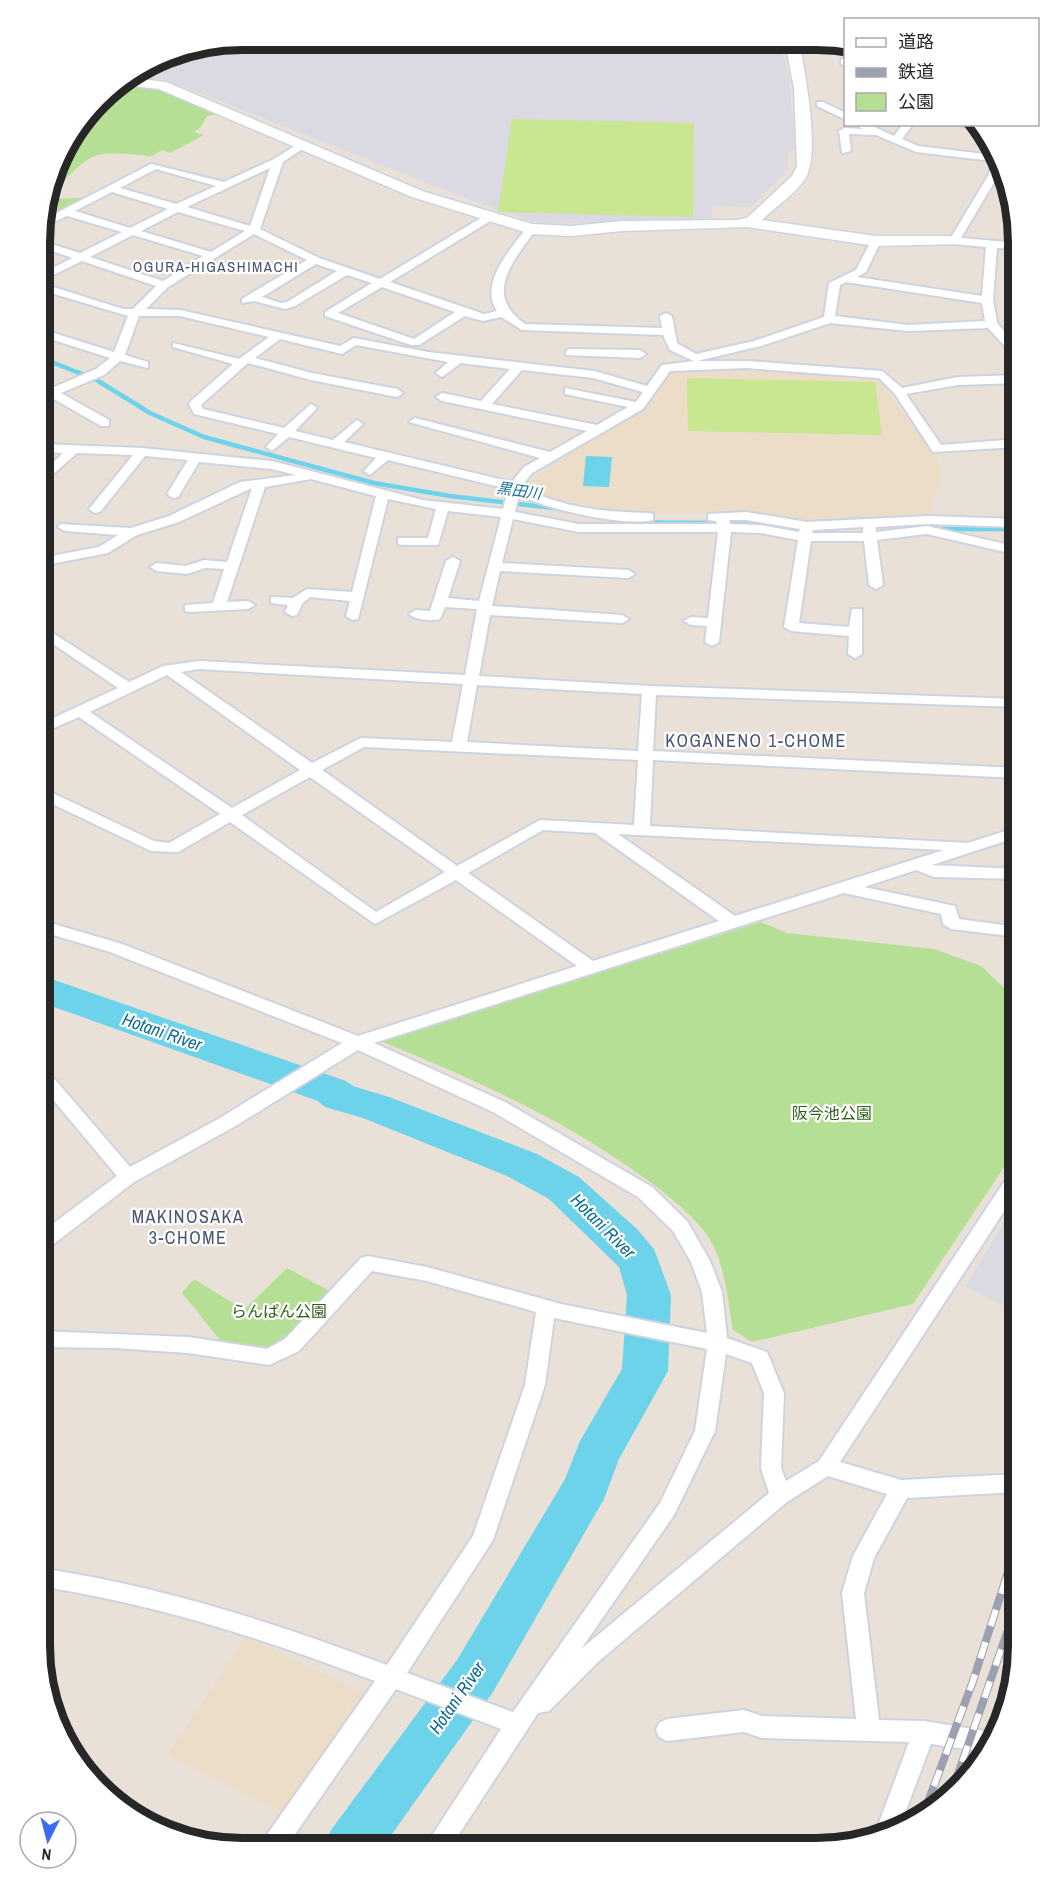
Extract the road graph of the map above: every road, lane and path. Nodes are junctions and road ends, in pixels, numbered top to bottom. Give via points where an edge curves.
1 (794, 50) edge
2 (134, 82) edge
3 (820, 104) dead end
4 (844, 116) edge
5 (863, 126) edge
6 (906, 126) edge
7 (876, 133) junction
8 (896, 140) junction
9 (300, 145) junction
10 (846, 151) dead end
11 (989, 159) edge
12 (278, 161) junction
13 (994, 173) edge
14 (223, 185) junction
15 (111, 189) junction
16 (177, 208) junction
17 (66, 212) junction
18 (488, 218) junction
19 (51, 220) edge
20 (748, 223) junction
21 (531, 229) junction
22 (254, 230) junction
23 (131, 232) junction
24 (876, 241) junction
25 (954, 241) junction
26 (992, 245) junction
27 (1008, 246) edge
28 (50, 247) edge
29 (211, 255) junction
30 (81, 257) junction
31 (315, 260) junction
32 (346, 271) junction
33 (50, 273) edge
34 (845, 279) junction
35 (380, 282) junction
36 (164, 285) junction
37 (50, 289) edge
38 (987, 300) junction
39 (465, 311) junction
40 (502, 313) junction
41 (134, 314) junction
42 (666, 316) dead end
43 (829, 319) junction
44 (991, 324) junction
45 (669, 332) junction
46 (50, 335) edge
47 (279, 335) junction
48 (1008, 343) edge
49 (177, 345) dead end
50 (570, 353) dead end
51 (603, 354) junction
52 (640, 354) dead end
53 (118, 357) junction
54 (459, 359) junction
55 (243, 361) junction
56 (692, 361) junction
57 (144, 365) dead end
58 (520, 365) junction
59 (442, 373) dead end
60 (594, 375) junction
61 (1008, 378) edge
62 (50, 391) edge
63 (569, 391) dead end
64 (651, 391) junction
65 (53, 392) junction
66 (899, 392) junction
67 (398, 393) dead end
68 (442, 398) dead end
69 (483, 406) junction
70 (639, 406) junction
71 (311, 408) dead end
72 (415, 422) dead end
73 (105, 423) dead end
74 (357, 424) dead end
75 (597, 429) junction
76 (285, 433) junction
77 (1008, 444) edge
78 (334, 445) junction
79 (272, 447) dead end
80 (50, 448) edge
81 (75, 448) junction
82 (142, 452) junction
83 (385, 456) junction
84 (195, 457) junction
85 (553, 457) junction
86 (370, 471) dead end
87 (50, 472) edge
88 (316, 478) junction
89 (260, 482) junction
90 (173, 494) dead end
91 (383, 494) junction
92 (511, 502) junction
93 (443, 506) junction
94 (95, 509) dead end
95 (723, 522) junction
96 (1008, 523) edge
97 (65, 527) dead end
98 (870, 531) junction
99 (132, 532) junction
100 (806, 532) junction
101 (403, 541) dead end
102 (1008, 548) edge
103 (50, 560) edge
104 (453, 561) dead end
105 (232, 566) junction
106 (157, 567) dead end
107 (495, 567) junction
108 (628, 574) dead end
109 (876, 585) dead end
110 (357, 597) junction
111 (276, 600) dead end
112 (439, 602) junction
113 (248, 604) dead end
114 (219, 606) junction
115 (485, 607) junction
116 (190, 608) dead end
117 (857, 612) dead end
118 (416, 614) dead end
119 (353, 616) dead end
120 (622, 618) dead end
121 (691, 621) dead end
122 (715, 623) junction
123 (856, 632) junction
124 (50, 636) edge
125 (712, 642) dead end
126 (855, 654) dead end
127 (168, 669) junction
128 (473, 679) junction
129 (128, 688) junction
130 (649, 690) junction
131 (1008, 704) edge
132 (80, 711) junction
133 (50, 721) edge
134 (54, 723) junction
135 (50, 725) edge
136 (459, 746) junction
137 (645, 756) junction
138 (310, 769) junction
139 (1008, 773) edge
140 (50, 797) edge
141 (230, 814) junction
142 (599, 827) junction
143 (642, 829) junction
144 (1008, 836) edge
145 (974, 847) junction
146 (918, 864) junction
147 (456, 873) junction
148 (1008, 874) edge
149 (844, 888) junction
150 (732, 923) junction
151 (50, 928) edge
152 (1008, 931) edge
153 (591, 968) junction
154 (357, 1042) junction
155 (50, 1085) edge
156 (128, 1177) junction
157 (1007, 1192) edge
158 (50, 1237) edge
159 (553, 1310) junction
160 (50, 1339) edge
161 (718, 1343) junction
162 (826, 1467) junction
163 (1007, 1484) edge
164 (901, 1489) junction
165 (780, 1496) junction
166 (50, 1578) edge
167 (395, 1678) junction
168 (512, 1723) junction
169 (869, 1729) junction
170 (667, 1730) dead end
171 (924, 1732) junction
172 (983, 1741) edge
173 (889, 1823) edge
174 (279, 1838) edge
175 (442, 1838) edge

1 - 20 street via 801,88 804,166 798,178
2 - 9 street via 160,85 208,103
3 - 4 street
5 - 7 street
6 - 8 street
7 - 8 street
7 - 10 street via 844,131
8 - 11 street via 916,148
9 - 12 street
9 - 18 street via 417,194
12 - 14 street
12 - 22 street
13 - 25 street
14 - 15 street via 155,166
14 - 16 street
15 - 16 street
15 - 17 street
16 - 22 street
16 - 23 street
17 - 19 street
17 - 23 street
18 - 21 street
18 - 35 street
20 - 21 street via 571,231
20 - 24 street
21 - 40 street via 498,277 496,293
22 - 29 street
22 - 31 street
23 - 29 street
23 - 30 street
24 - 25 street
24 - 34 street via 860,272
25 - 26 street
26 - 27 street
26 - 38 street
28 - 30 street
29 - 36 street
30 - 33 street
30 - 36 street
31 - 32 street
31 - 32 street via 247,300 281,307
32 - 35 street
34 - 38 street
34 - 43 street via 835,283
35 - 39 street
35 - 39 street via 329,314 415,343
36 - 41 street
37 - 41 street
38 - 44 street
39 - 40 street via 483,318
40 - 45 street via 522,327
41 - 47 street via 180,313
41 - 53 street
42 - 45 street
43 - 44 street via 908,328
43 - 56 street
44 - 48 street
45 - 56 street via 670,346
46 - 53 street
47 - 54 street via 342,350 354,341
47 - 55 street
49 - 55 street
50 - 51 street
51 - 52 street
51 - 60 street
53 - 57 street
53 - 65 street via 98,373
54 - 58 street
54 - 59 street
55 - 67 street
55 - 76 street via 195,404 198,411
56 - 64 street via 666,368
56 - 66 street via 882,375
58 - 60 street
58 - 69 street
60 - 64 street
61 - 66 street via 944,381
62 - 65 street
63 - 70 street
64 - 70 street
65 - 73 street
66 - 77 street via 937,449
68 - 69 street
69 - 75 street
70 - 75 street
71 - 76 street
72 - 85 street
74 - 78 street
75 - 85 street
76 - 78 street
76 - 79 street
78 - 83 street
80 - 81 street
81 - 82 street
81 - 87 street
82 - 84 street
82 - 94 street
83 - 86 street
83 - 92 street
84 - 88 street via 272,465
84 - 90 street
85 - 92 street via 528,470
88 - 89 street
88 - 91 street
89 - 99 street via 245,485 174,519
89 - 105 street
91 - 93 street
91 - 110 street
92 - 93 street
92 - 95 street via 525,495 632,518
92 - 95 street via 579,528
92 - 107 street
93 - 101 street via 433,542
95 - 100 street
95 - 122 street
96 - 98 street via 928,520
97 - 99 street
98 - 100 street
98 - 102 street via 927,531
98 - 109 street
99 - 103 street via 103,550
100 - 123 street via 791,627
104 - 112 street
105 - 106 street via 204,564 188,570
105 - 114 street
107 - 108 street
107 - 115 street
110 - 111 street via 307,593 294,607
110 - 119 street
112 - 115 street
112 - 118 street via 435,616
113 - 114 street
114 - 116 street
115 - 120 street
115 - 128 street
117 - 123 street
121 - 122 street
122 - 125 street
123 - 126 street
124 - 129 street
127 - 128 street via 199,665
127 - 129 street
127 - 138 street
128 - 130 street
128 - 136 street
129 - 132 street
130 - 131 street
130 - 137 street
132 - 134 street
132 - 141 street
133 - 134 street
134 - 135 street
136 - 137 street
136 - 138 street via 361,742
137 - 139 street
137 - 143 street
138 - 141 street
138 - 147 street
140 - 141 street via 151,846 172,848
141 - 147 street via 375,919
142 - 143 street
142 - 147 street via 540,825
142 - 150 street
143 - 145 street
144 - 145 street
145 - 146 street
146 - 148 street via 934,872
146 - 149 street
147 - 153 street
149 - 150 street
149 - 152 street via 949,910 951,924
150 - 153 street
151 - 154 street via 116,948
153 - 154 street
154 - 156 street via 226,1123
154 - 161 street via 499,1107 645,1192 680,1226 700,1261 712,1292
155 - 156 street
156 - 158 street
157 - 162 street
159 - 160 street via 428,1275 368,1263 292,1345 269,1357 177,1344
159 - 161 street
159 - 167 street via 535,1385 482,1540
161 - 165 street via 760,1358 774,1393 771,1468
161 - 168 street via 705,1431 667,1509
162 - 164 street
162 - 165 street
163 - 164 street
164 - 169 street via 864,1556 853,1593
165 - 168 street
166 - 167 street via 122,1588 269,1633
167 - 168 street
167 - 174 street
168 - 175 street
169 - 170 street via 762,1727 744,1721
169 - 171 street
171 - 172 street
171 - 173 street

